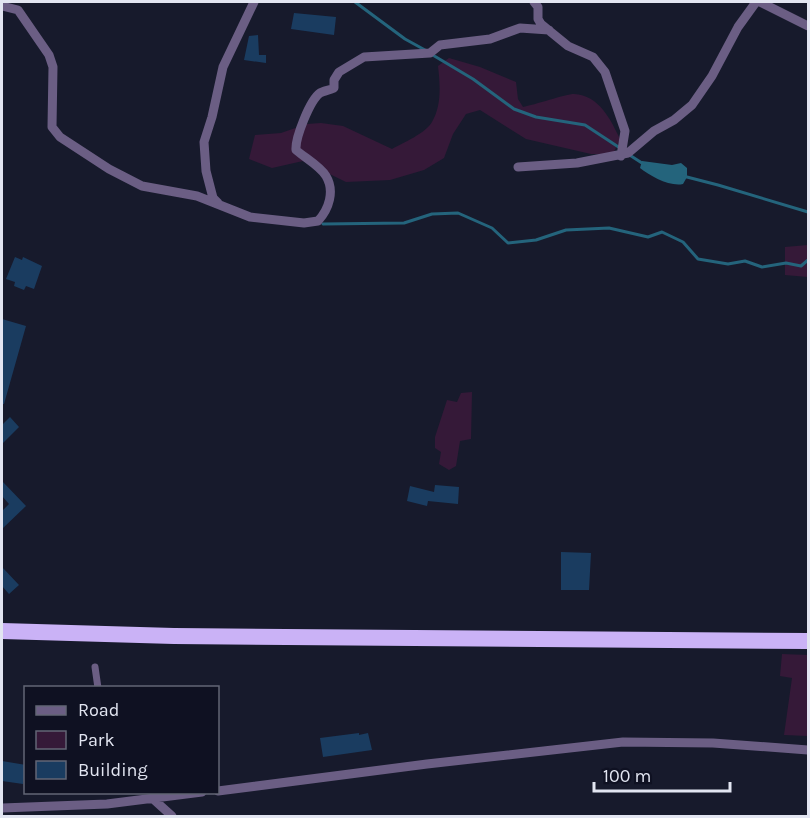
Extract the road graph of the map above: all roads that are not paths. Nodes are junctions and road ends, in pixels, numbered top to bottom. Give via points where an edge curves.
1 (254, 2) edge
2 (534, 2) edge
3 (758, 2) edge
4 (2, 6) edge
5 (808, 26) edge
6 (549, 30) junction
7 (621, 156) junction
8 (518, 167) dead end
9 (218, 203) junction
10 (2, 632) edge
11 (808, 641) edge
12 (95, 667) dead end
13 (98, 686) edge
14 (808, 750) edge
15 (219, 791) edge
16 (185, 794) edge
17 (152, 798) junction
18 (2, 808) edge
19 (172, 816) edge

1 - 9 street via 223,67 204,142 206,171
2 - 6 street via 538,19
3 - 5 street
3 - 7 street via 738,27 692,105
4 - 9 street via 18,10 49,55 53,67 52,127 60,137 142,186
6 - 7 street via 593,57 604,72 625,131
6 - 9 street via 520,28 490,39 440,45 430,53 364,57 339,72 334,88 319,93 296,137 296,150 328,182 328,207 318,221 250,217
7 - 8 street
10 - 11 highway
12 - 13 street
14 - 15 street via 622,742
16 - 17 street
17 - 18 street
17 - 19 street

